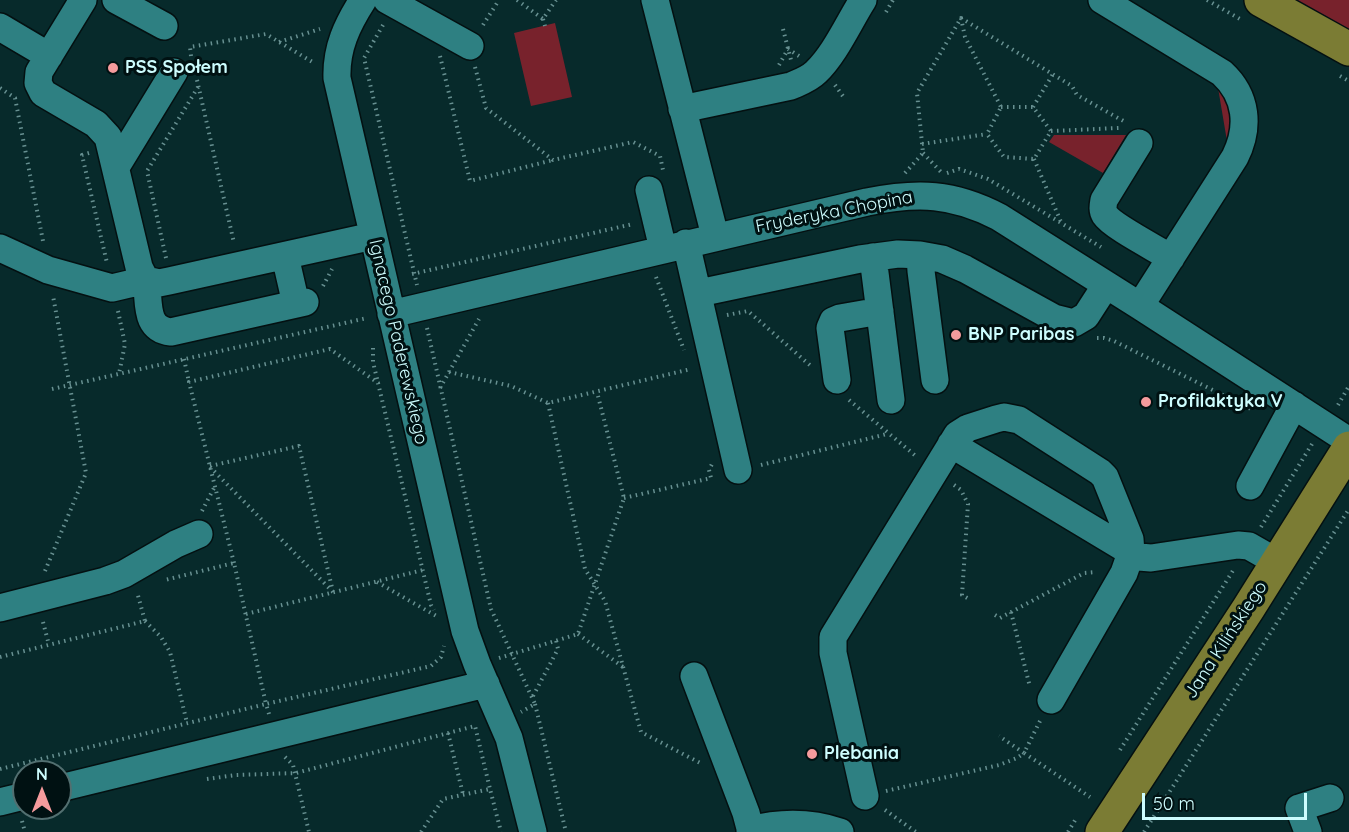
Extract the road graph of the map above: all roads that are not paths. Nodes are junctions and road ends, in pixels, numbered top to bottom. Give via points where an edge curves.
1 (116, 0) edge
2 (363, 0) edge
3 (656, 0) edge
4 (862, 0) edge
5 (1102, 0) edge
6 (1261, 0) edge
7 (391, 2) edge
8 (70, 4) edge
9 (164, 26) dead end
10 (0, 27) edge
11 (470, 46) road end
12 (1349, 49) edge
13 (49, 56) junction
14 (187, 69) road end
15 (682, 109) junction
16 (1139, 143) dead end
17 (107, 159) junction
18 (655, 185) road end
19 (373, 236) junction
20 (715, 237) junction
21 (675, 246) junction
22 (0, 248) edge
23 (920, 255) junction
24 (285, 256) junction
25 (873, 257) junction
26 (1171, 258) junction
27 (157, 281) junction
28 (1106, 285) junction
29 (699, 293) junction
30 (1140, 306) junction
31 (880, 311) junction
32 (380, 320) junction
33 (935, 381) dead end
34 (833, 383) road end
35 (891, 400) dead end
36 (1288, 415) junction
37 (1349, 441) edge
38 (951, 444) junction
39 (1349, 448) edge
40 (738, 471) road end
41 (1250, 486) dead end
42 (199, 534) dead end
43 (1131, 553) junction
44 (1277, 562) junction
45 (0, 608) edge
46 (694, 676) dead end
47 (486, 684) junction
48 (1040, 706) road end
49 (72, 785) edge
50 (865, 796) road end
51 (1330, 798) dead end
52 (1089, 817) edge
53 (751, 831) edge
54 (533, 832) edge
55 (840, 832) edge
56 (1308, 832) edge

1 - 9 street
2 - 19 street, Ignacego Paderewskiego via 343,36 337,68
3 - 15 street
4 - 15 street via 826,59 806,80
5 - 26 street via 1222,73 1233,85 1244,111 1240,148
6 - 12 main road
7 - 11 street
8 - 13 street
10 - 13 street
13 - 17 street via 39,72 40,88 100,127 108,136
14 - 17 street
15 - 20 street
16 - 26 street via 1104,201 1103,212
17 - 27 street via 139,267
18 - 21 street via 656,220
19 - 24 street
19 - 32 street, Ignacego Paderewskiego via 384,281
20 - 21 street, Fryderyka Chopina
20 - 28 street, Fryderyka Chopina via 885,198 944,197 999,217
21 - 29 street
21 - 32 street, Fryderyka Chopina
22 - 27 street via 48,270 112,288
23 - 25 street
23 - 28 street via 965,269 1064,322 1074,323 1086,316
23 - 33 street
24 - 27 street
24 - 27 street via 300,303 178,331 165,332 153,322 148,306
25 - 29 street
25 - 31 street
26 - 30 street
28 - 30 street, Fryderyka Chopina
29 - 40 street
30 - 36 street, Fryderyka Chopina
31 - 34 street via 833,321
31 - 35 street
32 - 47 street, Ignacego Paderewskiego via 461,618
36 - 37 street, Fryderyka Chopina
36 - 41 street
38 - 43 street
38 - 43 street via 968,428 1004,417 1019,420 1105,477 1131,539
38 - 50 street via 833,637 833,653
39 - 44 main road, Jana Kilińskiego
42 - 45 street via 124,574
43 - 44 street via 1151,558 1223,546 1249,546
43 - 48 street via 1124,573
44 - 52 main road, Jana Kilińskiego
46 - 53 street
47 - 49 street
47 - 54 street, Ignacego Paderewskiego via 514,753
51 - 56 street via 1299,808
53 - 55 street via 787,823

